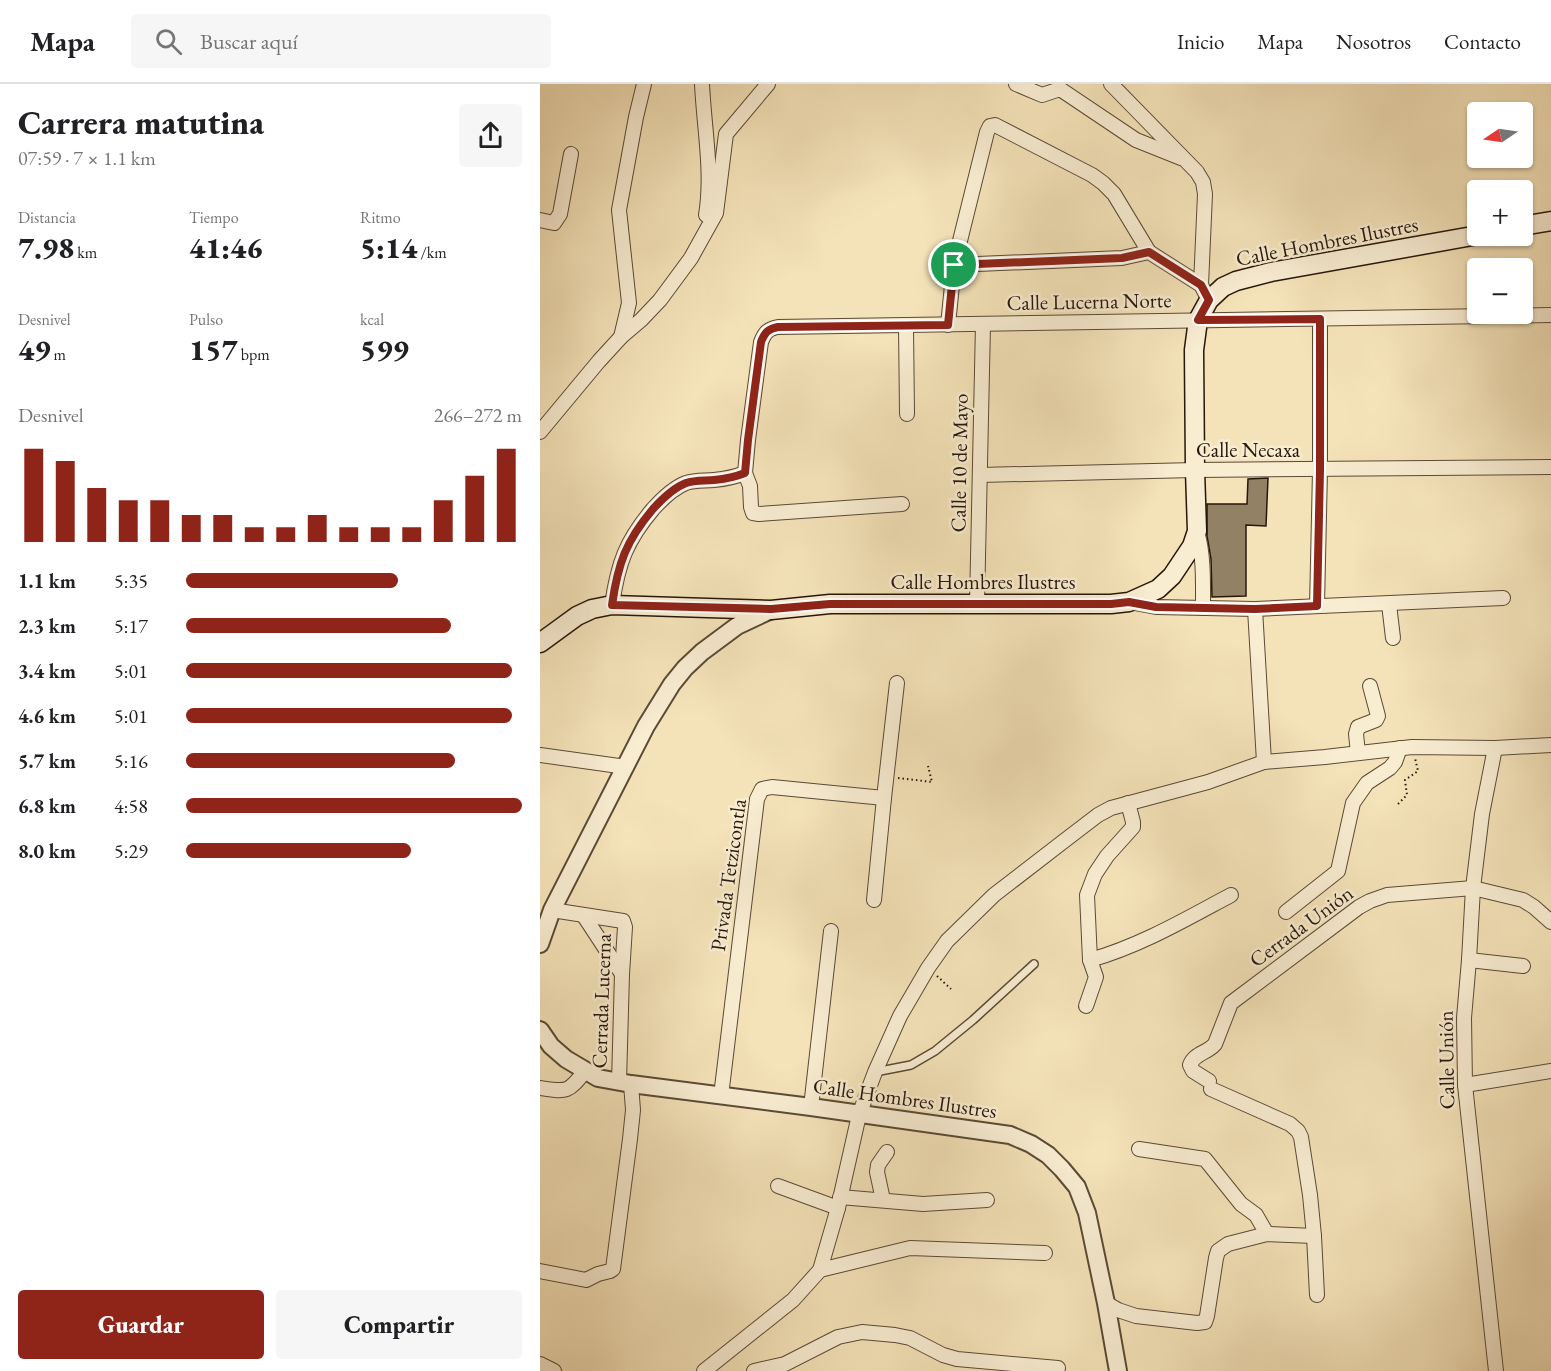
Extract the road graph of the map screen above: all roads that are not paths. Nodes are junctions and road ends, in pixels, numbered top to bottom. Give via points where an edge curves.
1 (644, 84) edge
2 (702, 84) edge
3 (768, 84) edge
4 (1016, 84) edge
5 (1111, 84) edge
6 (571, 154) dead end
7 (1185, 160) junction
8 (540, 220) edge
9 (1551, 221) edge
10 (1533, 224) edge
11 (1467, 237) edge
12 (703, 238) junction
13 (1149, 252) junction
14 (954, 265) junction
15 (1205, 292) junction
16 (1551, 315) edge
17 (1320, 319) junction
18 (1198, 320) junction
19 (983, 324) junction
20 (948, 325) junction
21 (906, 326) junction
22 (621, 337) junction
23 (907, 414) dead end
24 (540, 432) edge
25 (1551, 467) edge
26 (1195, 470) junction
27 (1320, 470) junction
28 (745, 473) junction
29 (980, 475) junction
30 (902, 504) dead end
31 (1197, 531) junction
32 (1503, 598) dead end
33 (1129, 602) junction
34 (977, 603) junction
35 (1389, 604) junction
36 (612, 605) junction
37 (1317, 606) junction
38 (1203, 608) junction
39 (771, 609) junction
40 (1255, 609) junction
41 (1393, 638) dead end
42 (540, 643) edge
43 (897, 683) dead end
44 (1370, 686) dead end
45 (1551, 745) edge
46 (1406, 747) junction
47 (1495, 748) junction
48 (1358, 753) junction
49 (540, 755) edge
50 (1264, 762) junction
51 (626, 767) junction
52 (884, 798) junction
53 (1128, 803) junction
54 (1473, 888) junction
55 (1231, 895) dead end
56 (874, 900) dead end
57 (552, 910) junction
58 (1286, 912) dead end
59 (584, 916) junction
60 (1551, 922) edge
61 (831, 931) dead end
62 (540, 944) edge
63 (1090, 960) junction
64 (1469, 960) junction
65 (1034, 964) dead end
66 (1523, 966) dead end
67 (622, 974) junction
68 (1086, 1006) dead end
69 (540, 1029) edge
70 (585, 1071) junction
71 (1551, 1071) edge
72 (875, 1072) junction
73 (625, 1083) junction
74 (1465, 1085) junction
75 (540, 1088) edge
76 (721, 1096) junction
77 (811, 1107) junction
78 (859, 1114) junction
79 (1139, 1149) dead end
80 (887, 1152) dead end
81 (778, 1186) dead end
82 (883, 1200) junction
83 (987, 1200) dead end
84 (839, 1203) junction
85 (1267, 1234) junction
86 (1314, 1236) junction
87 (1045, 1253) dead end
88 (820, 1270) junction
89 (540, 1271) edge
90 (1317, 1295) dead end
91 (1106, 1303) junction
92 (540, 1364) edge
93 (1058, 1368) dead end
94 (554, 1371) edge
95 (705, 1371) edge
96 (754, 1371) edge
97 (1118, 1371) edge
98 (1496, 1371) edge

1 - 22 street via 619,210 628,303
2 - 12 street via 709,162
3 - 12 street via 726,134 716,213
4 - 7 street via 1042,95 1060,89 1136,140
5 - 7 street
6 - 8 street via 560,214 554,223
7 - 15 street via 1197,171 1205,194
9 - 10 main road
11 - 15 main road, Calle Hombres Ilustres via 1259,275
12 - 22 street via 660,300
13 - 14 street via 1122,258
13 - 14 street via 1103,183 995,125 987,132
13 - 15 street
14 - 20 street
15 - 18 main road, Calle Hombres Ilustres
16 - 17 street, Calle Lucerna Norte
17 - 18 street, Calle Lucerna Norte
17 - 27 street
18 - 19 street, Calle Lucerna Norte
18 - 26 main road, Calle Hombres Ilustres via 1194,350
19 - 20 street, Calle Lucerna Norte
19 - 29 street, Calle 10 de Mayo
20 - 21 street, Calle Lucerna Norte
21 - 23 street
21 - 28 street, Calle Lucerna Norte via 769,329 761,342
22 - 24 street
25 - 27 street, Calle Necaxa
26 - 27 street, Calle Necaxa
26 - 29 street, Calle Necaxa
26 - 31 main road, Calle Hombres Ilustres
27 - 37 street
28 - 30 street via 753,513
28 - 36 street via 686,483 659,502 629,542
29 - 34 street, Calle 10 de Mayo
31 - 33 main road, Calle Hombres Ilustres via 1172,576 1158,589
31 - 38 street, Calle Hombres Ilustres via 1202,556
32 - 35 street
33 - 34 main road, Calle Hombres Ilustres
33 - 38 street
34 - 39 main road, Calle Hombres Ilustres via 830,604
35 - 37 street
35 - 41 street
36 - 39 main road, Calle Hombres Ilustres
36 - 42 main road, Calle Hombres Ilustres via 577,616
37 - 40 street
38 - 40 street
39 - 51 street, Calle Hombres Ilustres via 737,626 685,668 659,704
40 - 50 street
43 - 52 street
44 - 48 street via 1378,716 1358,727
45 - 47 street
46 - 47 street
46 - 48 street
46 - 58 street via 1390,768 1367,783 1353,803 1338,871
47 - 54 street, Calle Unión
48 - 50 street
49 - 51 street
50 - 53 street
51 - 57 street, Calle Hombres Ilustres
52 - 56 street
52 - 76 street, Privada Tetzicontla via 762,789 757,800
53 - 63 street via 1133,827 1107,856 1087,895
53 - 72 street via 1098,815 994,895 947,941 900,1016
54 - 60 street, Cerrada Unión via 1523,900
54 - 64 street, Calle Unión
54 - 86 street, Cerrada Unión via 1388,895 1359,907 1231,1003 1211,1050 1192,1060 1193,1071 1210,1085 1298,1131
55 - 63 street via 1113,954
57 - 59 street, Cerrada Lucerna
57 - 62 street, Calle Hombres Ilustres
59 - 67 street
59 - 67 street, Cerrada Lucerna via 622,921
61 - 77 street
63 - 68 street via 1096,977
64 - 66 street
64 - 74 street, Calle Unión via 1464,1018
65 - 72 lane via 935,1051 911,1065
67 - 73 street, Cerrada Lucerna
69 - 70 street, Calle Hombres Ilustres via 551,1046
70 - 73 street, Calle Hombres Ilustres
70 - 75 street via 566,1090
71 - 74 street
72 - 78 street
73 - 76 street, Calle Hombres Ilustres
73 - 89 street, Cerrada Lucerna via 633,1110 613,1269 586,1280
74 - 98 street, Calle Unión
76 - 77 street, Calle Hombres Ilustres
77 - 78 street, Calle Hombres Ilustres
78 - 84 street
78 - 91 street, Calle Hombres Ilustres via 1010,1135 1048,1155 1077,1187 1087,1213
79 - 85 street via 1205,1159 1241,1204 1256,1215
80 - 82 street via 877,1172
81 - 84 street
82 - 83 street via 923,1204
82 - 84 street
84 - 88 street
85 - 86 street
85 - 91 street via 1228,1244 1218,1251 1205,1322 1136,1316
86 - 90 street
87 - 88 street via 910,1248
88 - 95 street via 794,1300
91 - 97 street, Calle Hombres Ilustres
92 - 94 street
93 - 96 street via 957,1359 910,1338 862,1332 838,1337 785,1364

